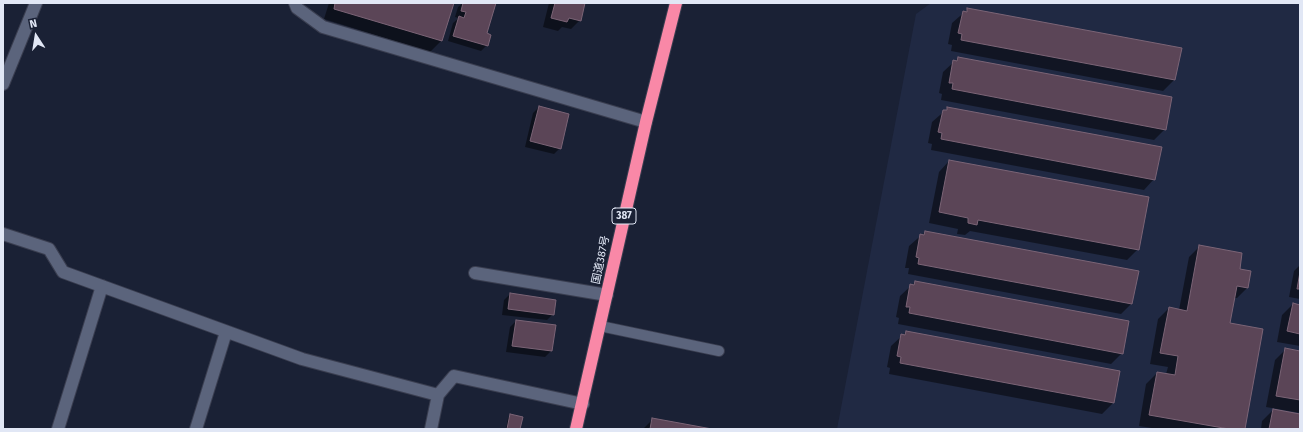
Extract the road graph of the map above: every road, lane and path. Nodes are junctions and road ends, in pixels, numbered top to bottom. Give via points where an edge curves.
1 (36, 3) edge
2 (295, 3) edge
3 (676, 3) edge
4 (3, 84) edge
5 (646, 122) junction
6 (3, 234) edge
7 (475, 273) dead end
8 (102, 286) junction
9 (607, 295) junction
10 (600, 326) junction
11 (226, 332) junction
12 (719, 351) dead end
13 (438, 395) junction
14 (583, 404) junction
15 (58, 429) edge
16 (196, 429) edge
17 (431, 429) edge
18 (576, 429) edge

1 - 4 street
2 - 5 street via 323,27
3 - 5 highway, 国道387号 / 387
5 - 9 highway, 国道387号 / 387
6 - 8 street via 49,249 63,272
7 - 9 street
8 - 11 street
8 - 15 street
9 - 10 highway, 国道387号 / 387
10 - 12 lane
10 - 14 highway, 国道387号 / 387
11 - 13 street via 302,359
11 - 16 street
13 - 14 street via 454,376
13 - 17 street
14 - 18 highway, 国道387号 / 387

